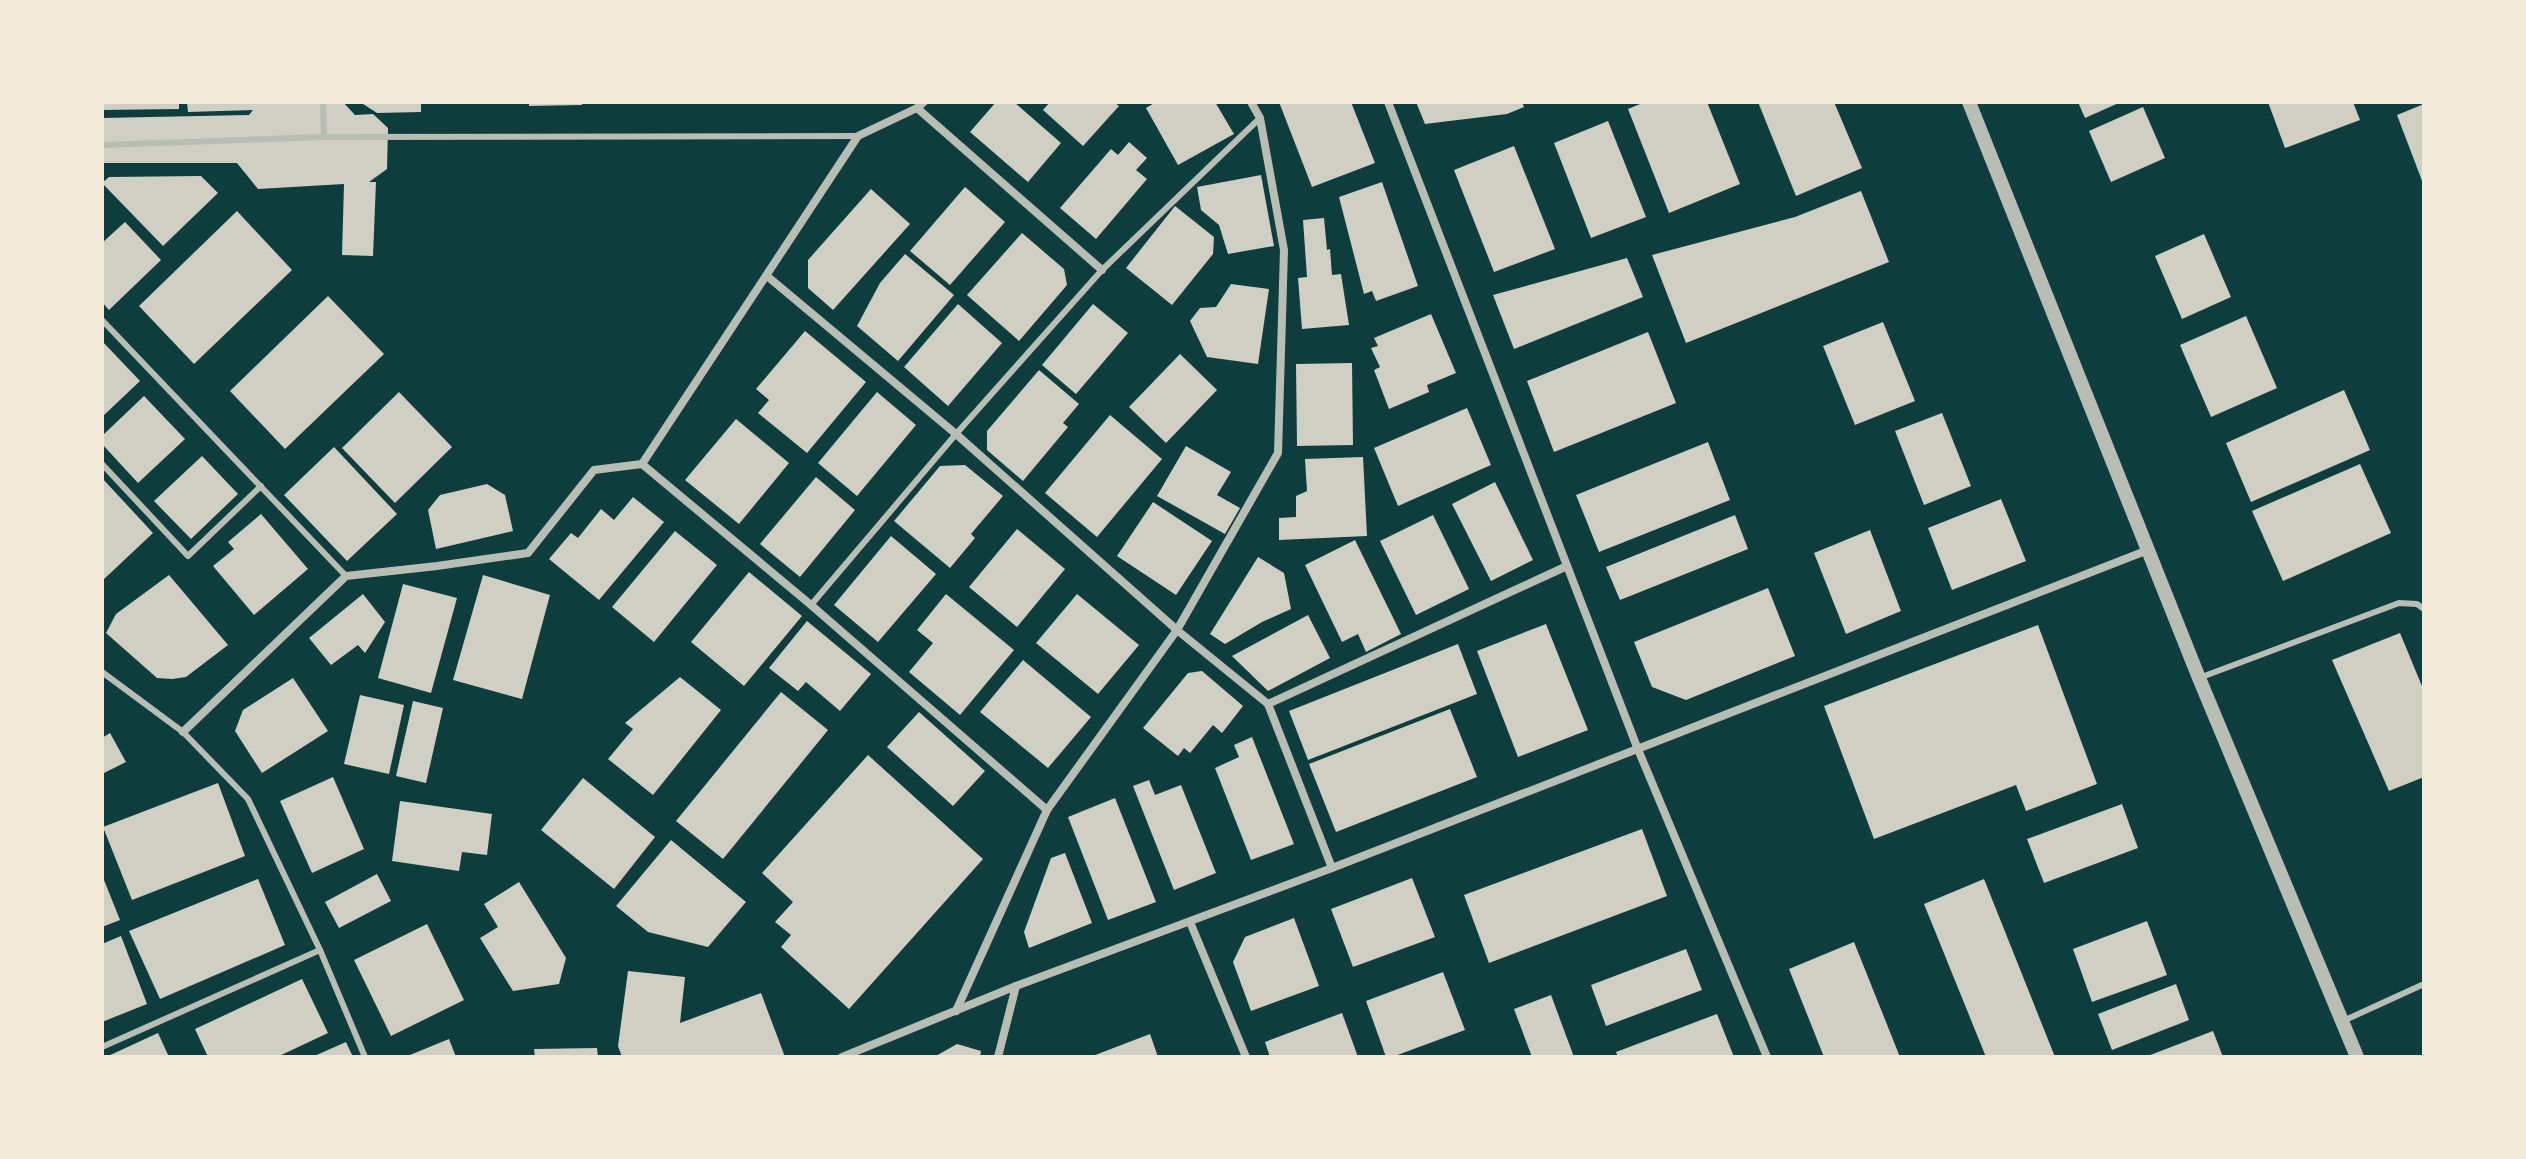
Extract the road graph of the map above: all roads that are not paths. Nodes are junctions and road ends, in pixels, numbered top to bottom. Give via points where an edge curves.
1 (323, 102) edge
2 (1251, 102) edge
3 (1388, 102) edge
4 (1969, 102) edge
5 (921, 105) edge
6 (1260, 118) junction
7 (858, 136) junction
8 (324, 137) junction
9 (102, 145) edge
10 (1102, 270) junction
11 (767, 276) junction
12 (102, 320) edge
13 (956, 434) junction
14 (102, 464) edge
15 (642, 464) junction
16 (261, 486) junction
17 (2148, 550) junction
18 (1567, 566) junction
19 (346, 576) junction
20 (811, 605) junction
21 (2424, 609) edge
22 (1177, 630) junction
23 (102, 672) edge
24 (2199, 678) junction
25 (1268, 704) junction
26 (183, 732) junction
27 (1637, 747) junction
28 (1047, 810) junction
29 (1332, 868) junction
30 (1190, 922) junction
31 (320, 950) junction
32 (2424, 984) edge
33 (1016, 986) junction
34 (956, 1011) junction
35 (2343, 1021) junction
36 (102, 1047) edge
37 (365, 1057) edge
38 (842, 1057) edge
39 (998, 1057) edge
40 (1246, 1057) edge
41 (1767, 1057) edge
42 (2357, 1057) edge

1 - 8 lane
2 - 6 street
3 - 18 street
4 - 17 street
5 - 7 street
5 - 10 street
6 - 10 lane
6 - 22 street via 1284,250 1278,453
7 - 8 lane
7 - 11 street
8 - 9 lane
10 - 13 lane
11 - 13 street
11 - 15 street
12 - 16 lane
13 - 20 lane
13 - 22 street
14 - 16 lane via 188,556
15 - 19 street via 594,470 528,553
15 - 20 street
16 - 19 lane
17 - 24 street
17 - 27 street
18 - 25 street
18 - 27 street
19 - 26 street
20 - 28 street
21 - 24 lane via 2399,603
22 - 25 street
22 - 28 street
23 - 26 lane
24 - 35 street
25 - 29 street
26 - 31 lane via 248,799
27 - 29 street
27 - 41 street
28 - 34 street
29 - 30 street
30 - 33 street
30 - 40 street
31 - 36 lane
31 - 37 lane
32 - 35 lane
33 - 34 street
33 - 39 street
34 - 38 street
35 - 42 street

